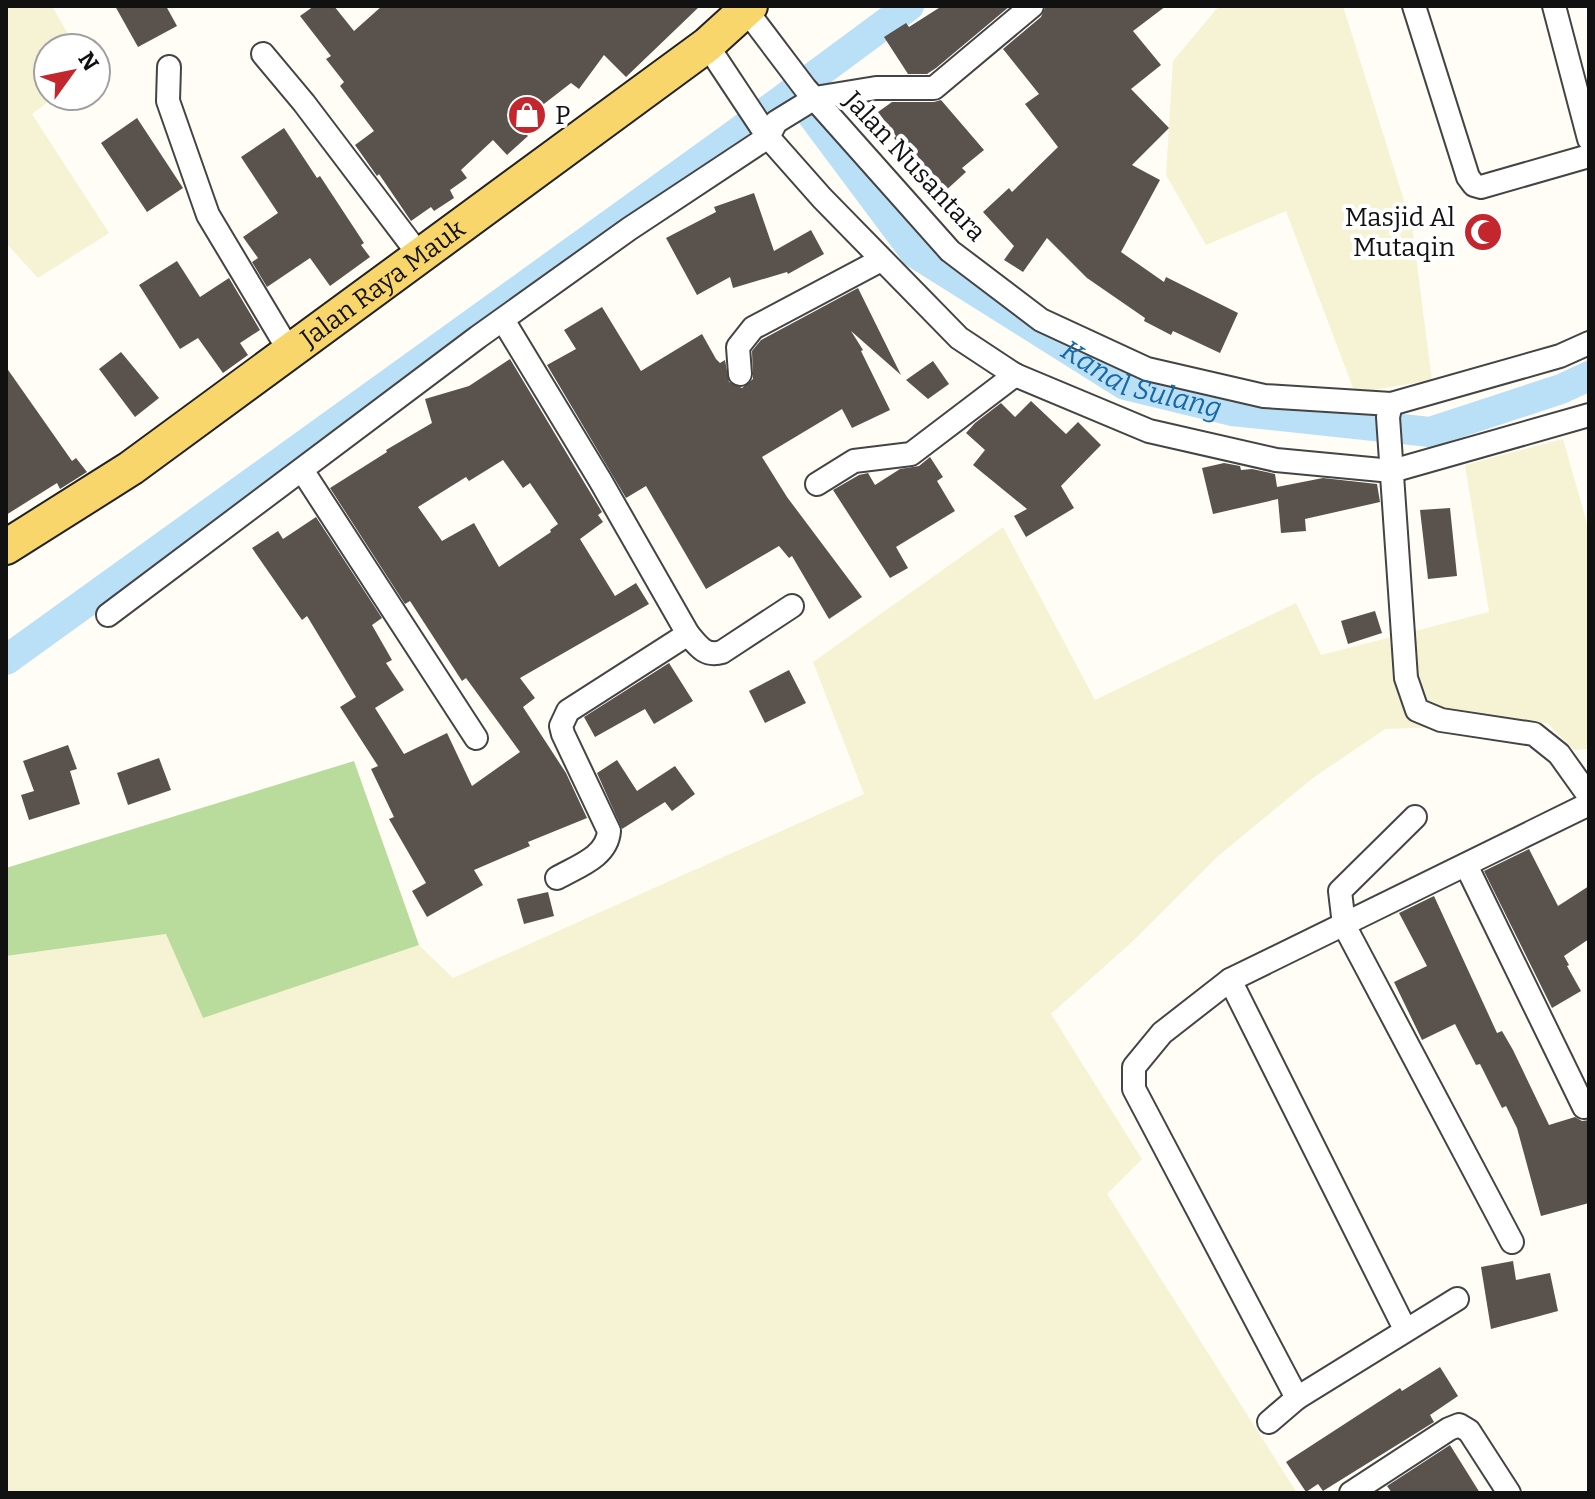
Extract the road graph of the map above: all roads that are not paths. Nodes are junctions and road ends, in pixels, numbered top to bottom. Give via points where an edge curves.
1 (1032, 6) edge
2 (1414, 6) edge
3 (1554, 6) edge
4 (748, 8) edge
5 (263, 54) dead end
6 (714, 54) junction
7 (169, 67) dead end
8 (810, 95) junction
9 (769, 128) junction
10 (1589, 139) edge
11 (1589, 156) edge
12 (420, 256) junction
13 (881, 260) junction
14 (503, 320) junction
15 (1589, 343) edge
16 (290, 352) junction
17 (740, 374) dead end
18 (1015, 375) junction
19 (1390, 410) junction
20 (1589, 415) edge
21 (1391, 465) junction
22 (302, 470) junction
23 (817, 484) dead end
24 (6, 547) edge
25 (792, 606) dead end
26 (108, 615) dead end
27 (688, 634) junction
28 (476, 738) dead end
29 (1589, 796) edge
30 (1589, 804) edge
31 (1415, 817) dead end
32 (1466, 865) junction
33 (557, 878) dead end
34 (1344, 925) junction
35 (1230, 980) junction
36 (1584, 1107) dead end
37 (1512, 1242) dead end
38 (1457, 1299) dead end
39 (1405, 1329) junction
40 (1297, 1398) junction
41 (1269, 1422) dead end
42 (1380, 1485) edge
43 (1351, 1493) edge
44 (1509, 1493) edge

1 - 8 street via 934,88
2 - 11 street via 1474,185
3 - 10 street
4 - 6 main road, Jalan Raya Mauk
4 - 8 street, Jalan Nusantara
5 - 12 street
6 - 9 street
6 - 12 main road, Jalan Raya Mauk
7 - 16 street via 168,101 208,215
8 - 9 street
8 - 19 street, Jalan Nusantara via 950,251 1041,320 1147,369 1264,396
9 - 13 street
9 - 14 street
12 - 16 main road, Jalan Raya Mauk
13 - 17 street via 753,328 738,347
13 - 18 street via 959,338
14 - 22 street
14 - 27 street
15 - 19 street, Jalan Nusantara
16 - 24 main road, Jalan Raya Mauk via 131,468
18 - 21 street via 1149,431 1276,460
18 - 23 street via 911,454 854,461
19 - 21 street
20 - 21 street
21 - 29 street via 1406,678 1417,710 1441,720 1534,734 1559,754
22 - 26 street
22 - 28 street
25 - 27 street via 722,652 701,649
27 - 33 street via 563,719 563,734 609,831 601,853
30 - 32 street
31 - 34 street via 1340,891
32 - 34 street
32 - 36 street
34 - 35 street
34 - 37 street
35 - 39 street
35 - 40 street via 1162,1033 1134,1067 1134,1089
38 - 39 street
39 - 40 street
40 - 41 street
42 - 43 street
42 - 44 street via 1459,1425 1469,1431

